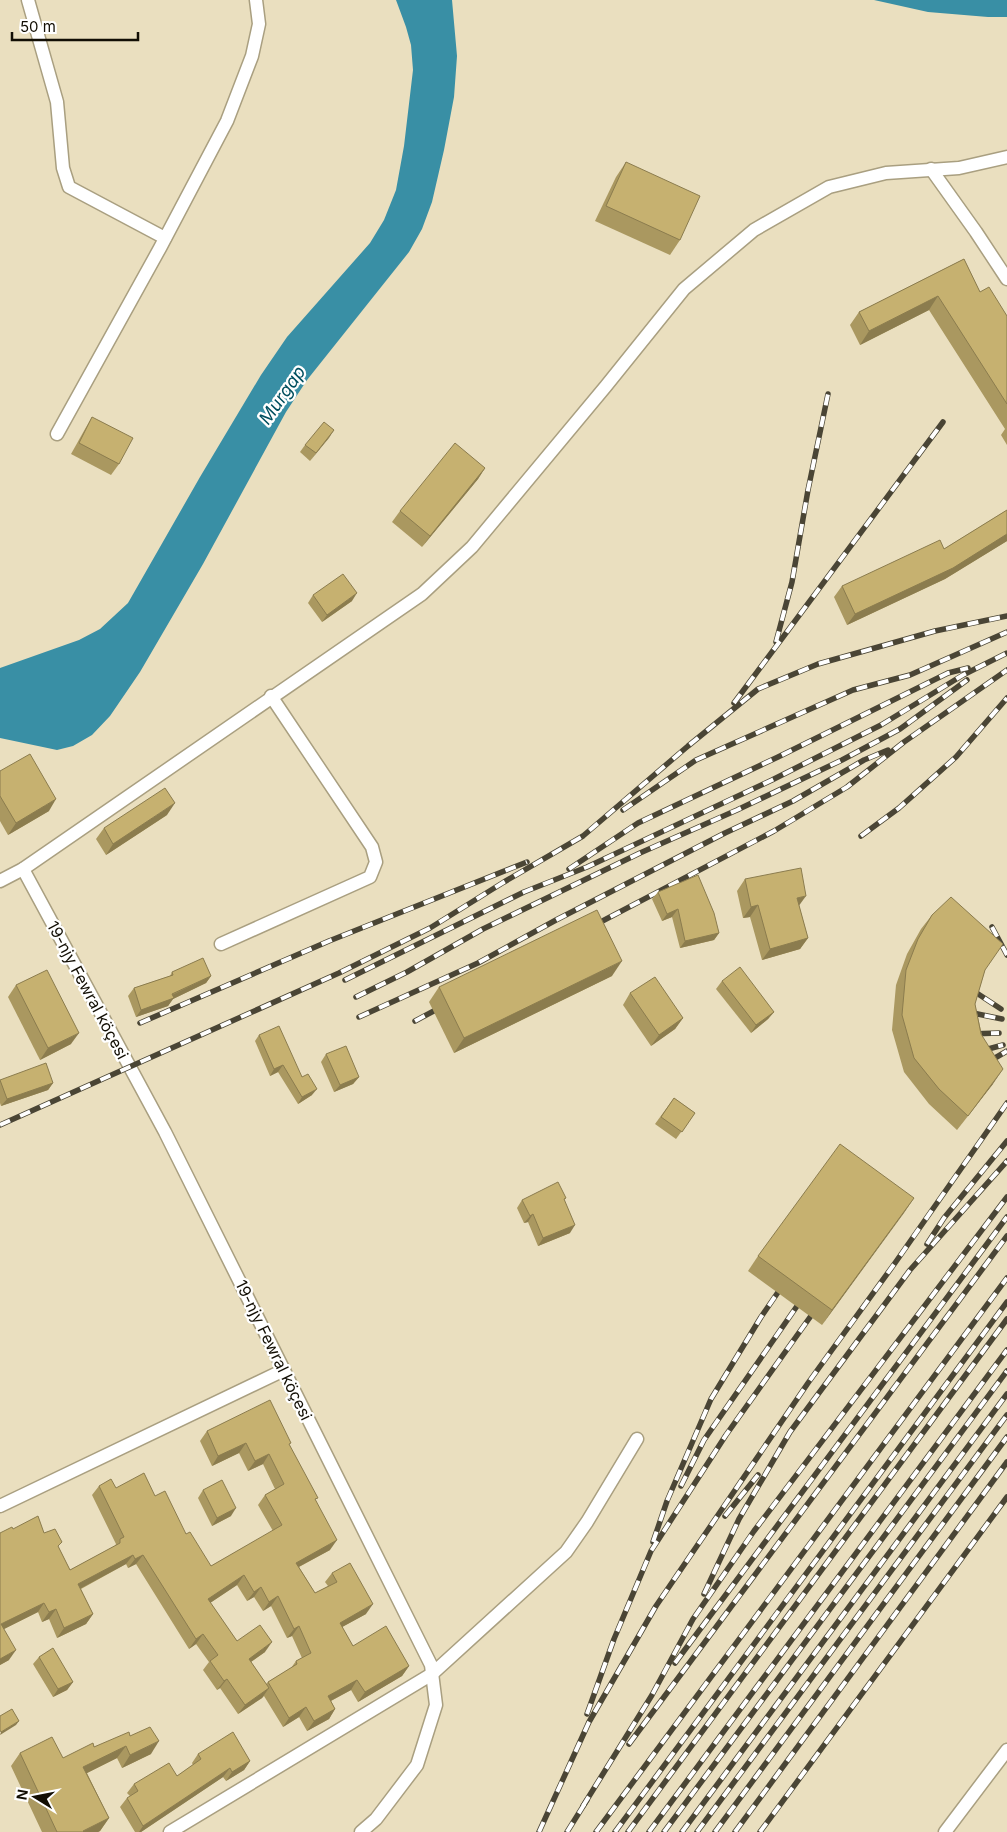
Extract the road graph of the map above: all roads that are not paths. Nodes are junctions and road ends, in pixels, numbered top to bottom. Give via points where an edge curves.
1 (28, 0) edge
2 (256, 0) edge
3 (1007, 157) edge
4 (931, 170) junction
5 (165, 238) junction
6 (1007, 279) edge
7 (56, 434) dead end
8 (271, 696) junction
9 (23, 869) junction
10 (0, 881) edge
11 (221, 944) dead end
12 (284, 1370) junction
13 (636, 1438) dead end
14 (0, 1506) edge
15 (432, 1674) junction
16 (1007, 1750) edge
17 (170, 1832) edge
18 (361, 1832) edge
19 (945, 1832) edge

1 - 5 street via 57,102 63,168 69,187
2 - 5 street via 259,24 252,56 227,121
3 - 4 street via 959,168
4 - 6 street
4 - 8 street via 886,173 829,187 754,230 684,289 472,547 422,594
5 - 7 street
8 - 9 street
8 - 11 street via 372,847 376,862 370,877
9 - 10 street
9 - 12 street, 19-njy Fewral köçesi via 165,1132
12 - 14 street
12 - 15 street, 19-njy Fewral köçesi via 431,1665
13 - 15 street via 566,1552
15 - 17 street
15 - 18 street, 19-njy Fewral köçesi via 436,1705 417,1765 376,1820
16 - 19 street

